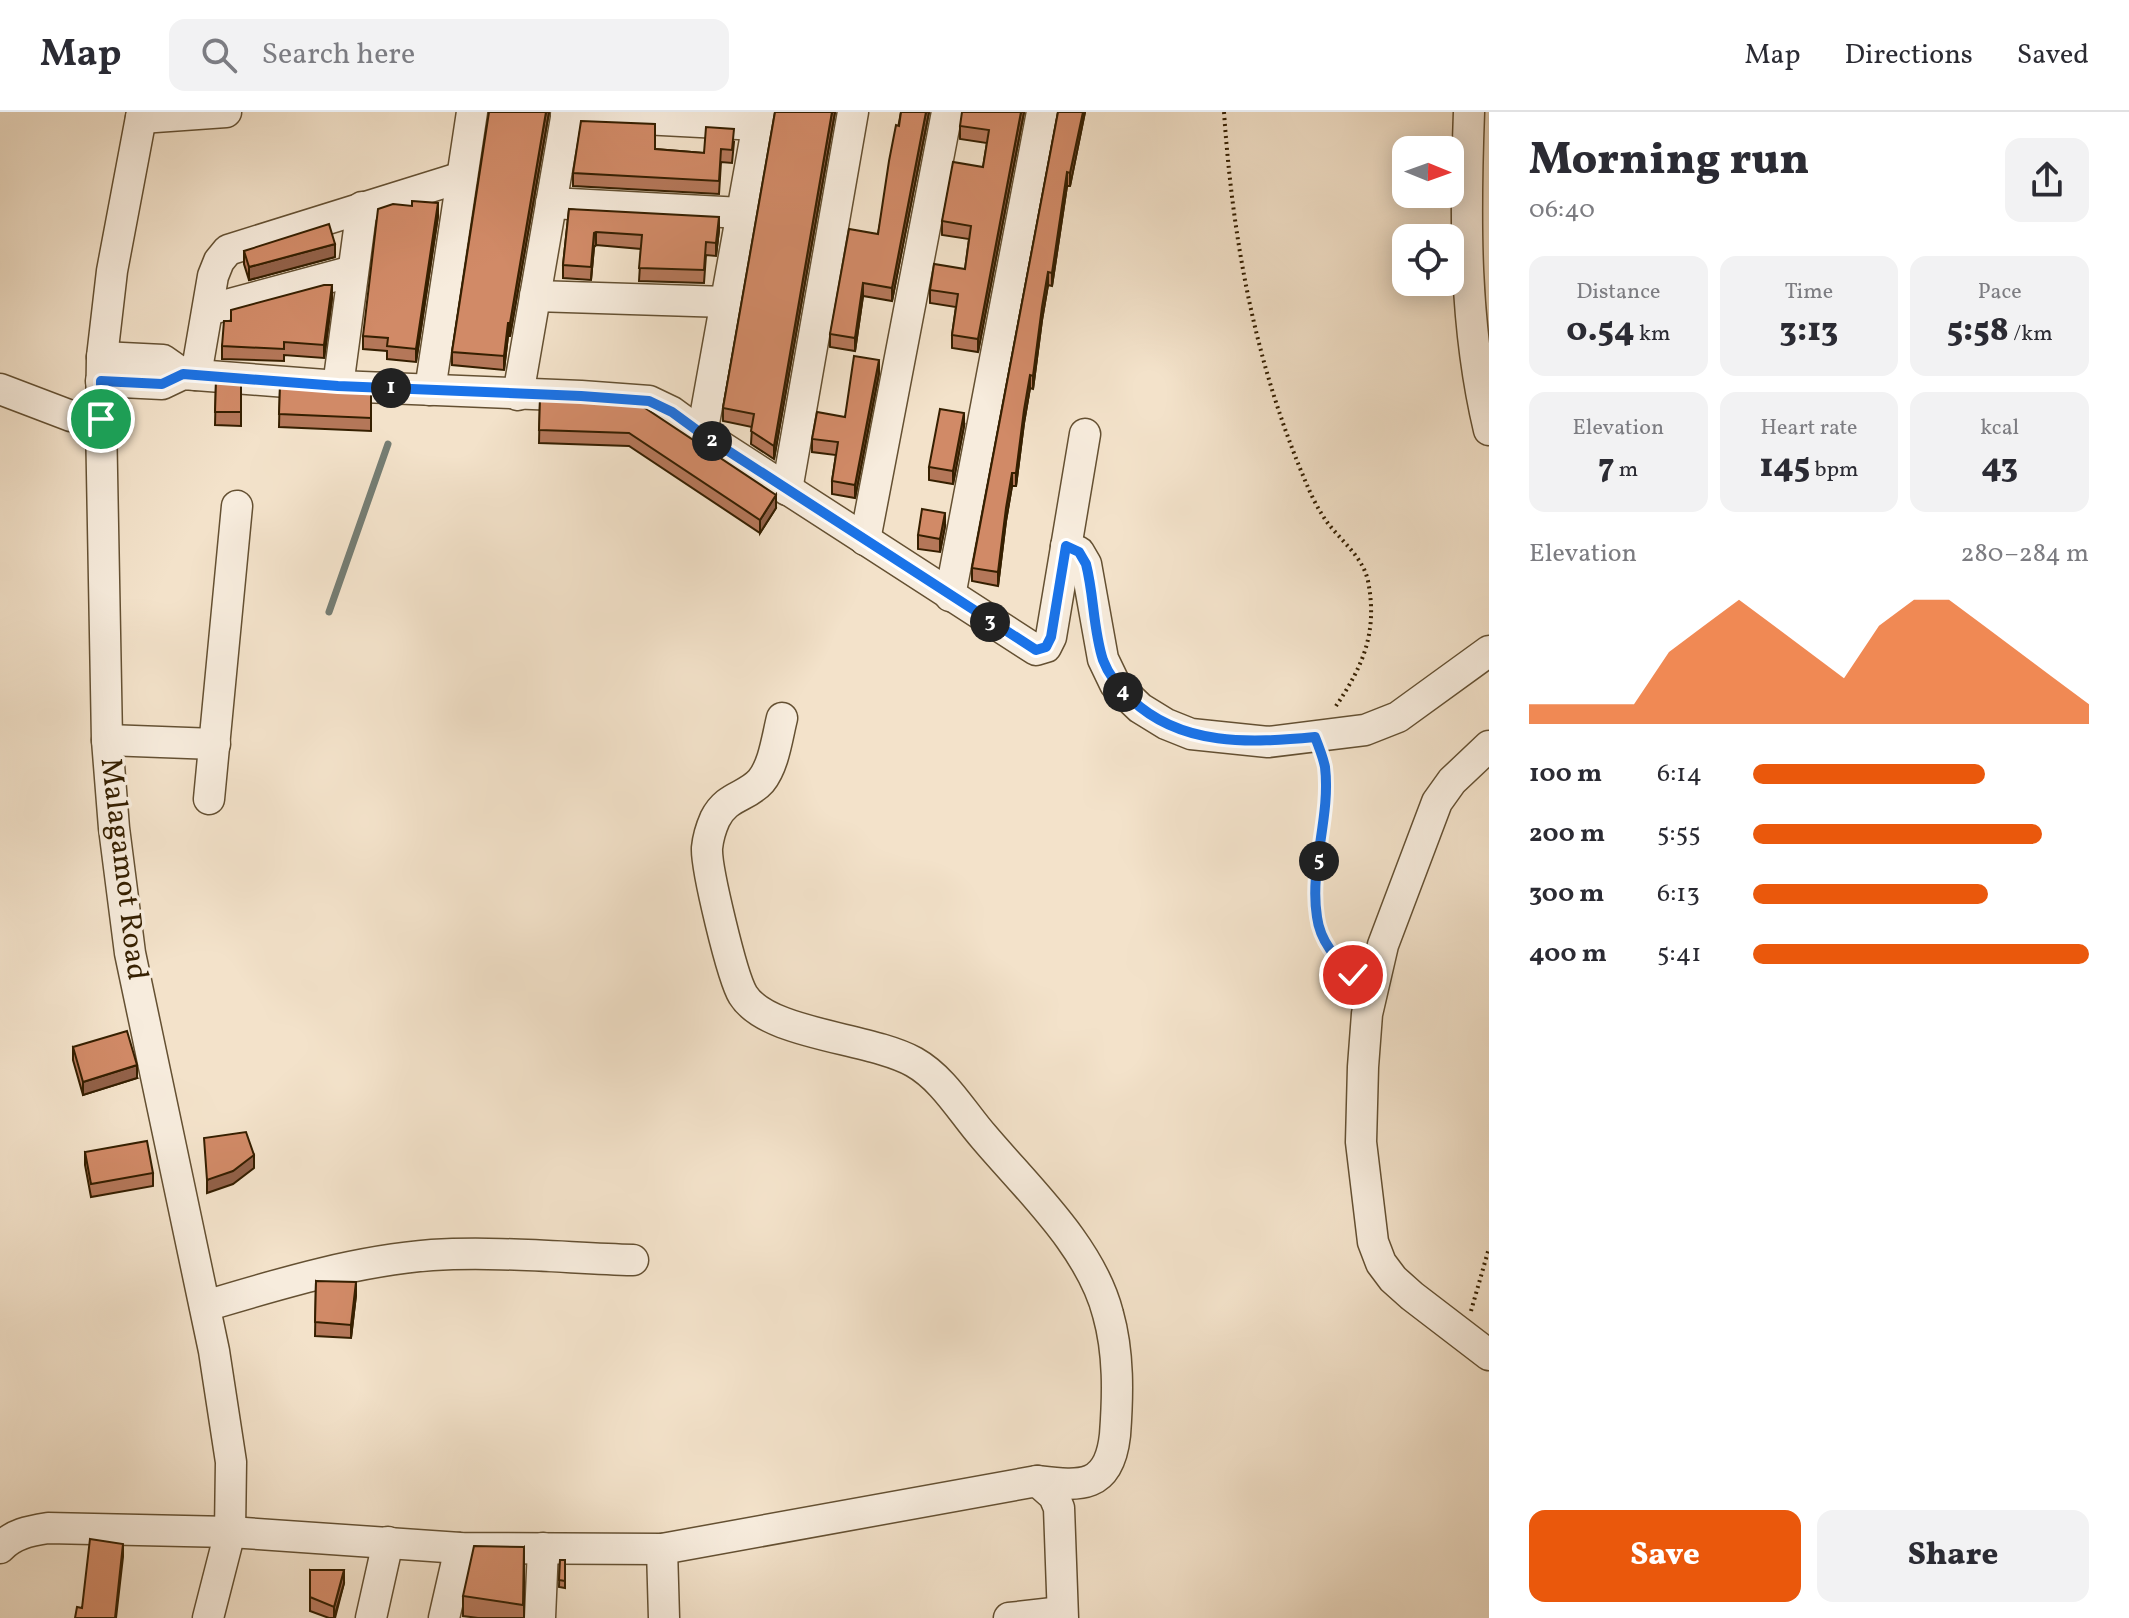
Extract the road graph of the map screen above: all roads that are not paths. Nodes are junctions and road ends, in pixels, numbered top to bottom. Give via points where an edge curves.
1 (226, 112) edge
2 (472, 112) edge
3 (853, 112) edge
4 (947, 112) edge
5 (1042, 112) edge
6 (1469, 112) edge
7 (567, 113) edge
8 (141, 115) edge
9 (759, 119) edge
10 (462, 177) junction
11 (551, 203) junction
12 (362, 207) junction
13 (742, 213) junction
14 (353, 271) junction
15 (535, 296) junction
16 (726, 302) junction
17 (208, 310) junction
18 (101, 369) junction
19 (190, 374) junction
20 (338, 386) junction
21 (0, 389) edge
22 (430, 390) junction
23 (518, 395) junction
24 (101, 419) junction
25 (1489, 430) edge
26 (702, 434) junction
27 (1085, 434) dead end
28 (787, 490) junction
29 (237, 506) dead end
30 (865, 540) junction
31 (1066, 546) junction
32 (950, 596) junction
33 (1489, 651) edge
34 (782, 718) dead end
35 (107, 740) junction
36 (215, 744) junction
37 (1489, 746) edge
38 (209, 799) dead end
39 (633, 1260) dead end
40 (205, 1306) junction
41 (1489, 1355) edge
42 (1037, 1481) junction
43 (230, 1532) junction
44 (388, 1542) junction
45 (0, 1548) edge
46 (460, 1548) junction
47 (543, 1548) junction
48 (662, 1549) junction
49 (1063, 1615) edge
50 (208, 1618) edge
51 (371, 1618) edge
52 (444, 1618) edge
53 (540, 1618) edge
54 (664, 1618) edge
55 (1009, 1618) edge

1 - 8 street
2 - 10 street
3 - 28 street
4 - 30 street
5 - 32 street
6 - 25 street via 1465,249 1479,390
7 - 9 street
7 - 11 street
8 - 18 street, Malagamot Road via 112,271
9 - 13 street
10 - 12 street
10 - 22 street
11 - 13 street
11 - 15 street
12 - 14 street
12 - 17 street via 228,250 213,276
13 - 16 street
14 - 17 street
14 - 20 street
15 - 16 street
15 - 23 street
16 - 26 street
17 - 19 street
18 - 19 street via 162,384
18 - 24 street, Malagamot Road
19 - 20 street
20 - 22 street
21 - 24 street via 71,416
22 - 23 street
23 - 26 street via 649,401
24 - 35 street, Malagamot Road
26 - 28 street
27 - 31 street
28 - 30 street
29 - 36 street
30 - 32 street
31 - 32 street via 1046,647 1031,649
31 - 33 street via 1079,552 1086,564 1103,659 1115,684 1140,708 1191,734 1268,742 1365,730 1398,717
34 - 42 street via 762,780 724,805 709,841 709,869 733,970 755,1010 771,1019 878,1047 935,1076 1034,1192 1094,1278 1108,1313 1115,1358 1114,1443 1097,1476 1078,1485
35 - 36 street
35 - 40 street, Malagamot Road via 130,953
36 - 38 street
37 - 41 street via 1437,802 1383,945 1363,1067 1361,1142 1373,1242 1381,1263 1393,1279
39 - 40 street via 432,1255 294,1280
40 - 43 street, Malagamot Road via 231,1462
42 - 48 street
42 - 49 street via 1059,1508
43 - 44 street
43 - 45 street via 48,1528 25,1532
43 - 50 street, Malagamot Road
44 - 46 street
44 - 51 street
46 - 47 street
46 - 52 street
47 - 48 street
47 - 53 street
48 - 54 street
49 - 55 street

